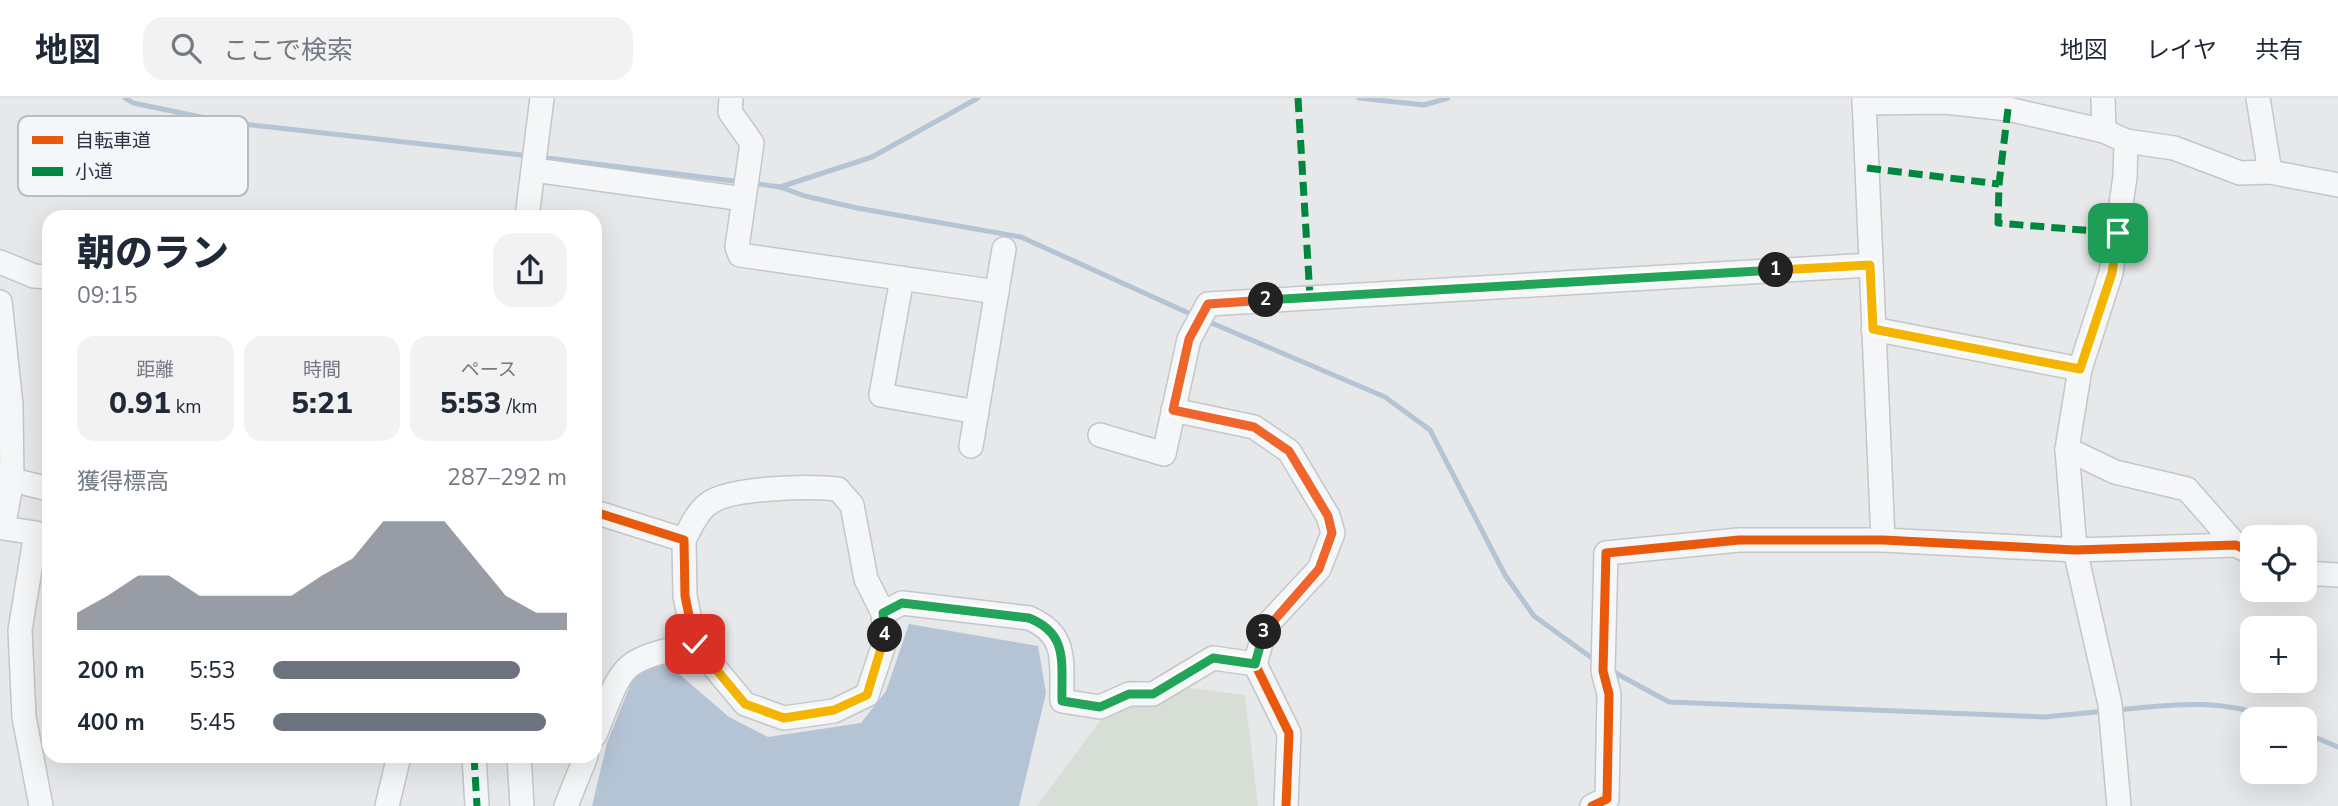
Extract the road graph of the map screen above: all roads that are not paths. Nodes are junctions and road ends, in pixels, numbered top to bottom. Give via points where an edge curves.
1 (542, 98) edge
2 (732, 98) edge
3 (2103, 98) edge
4 (2259, 98) edge
5 (1864, 101) edge
6 (2104, 131) junction
7 (2126, 141) junction
8 (534, 170) junction
9 (2270, 172) junction
10 (2338, 185) edge
11 (744, 199) junction
12 (528, 210) edge
13 (1004, 249) dead end
14 (0, 262) edge
15 (1870, 265) junction
16 (42, 277) edge
17 (902, 278) junction
18 (997, 292) junction
19 (0, 302) edge
20 (1873, 329) junction
21 (2080, 369) junction
22 (1173, 410) junction
23 (977, 411) junction
24 (1100, 435) dead end
25 (971, 446) dead end
26 (2067, 449) junction
27 (6, 479) edge
28 (42, 487) edge
29 (602, 514) edge
30 (684, 540) junction
31 (1883, 540) junction
32 (2240, 545) edge
33 (2240, 549) edge
34 (2075, 550) junction
35 (2317, 574) edge
36 (2338, 575) edge
37 (883, 613) junction
38 (695, 644) junction
39 (1255, 664) junction
40 (602, 718) edge
41 (397, 763) edge
42 (474, 763) edge
43 (519, 763) edge
44 (583, 763) edge
45 (41, 806) edge
46 (387, 806) edge
47 (477, 806) edge
48 (522, 806) edge
49 (566, 806) edge
50 (1286, 806) edge
51 (1592, 806) edge
52 (2119, 806) edge

1 - 8 street
2 - 11 street via 730,113 752,143
3 - 6 street
4 - 9 street
5 - 6 street via 1946,102 2008,109
5 - 15 street
6 - 7 street
7 - 9 street via 2174,148 2240,173
7 - 21 street via 2126,177 2112,273
8 - 11 street
8 - 12 street
9 - 10 street
11 - 17 street via 737,247 740,255
13 - 18 street
14 - 16 street
15 - 20 street
15 - 22 street via 1208,304 1189,339
17 - 18 street
17 - 23 street via 881,396
18 - 23 street
19 - 27 street via 11,405
20 - 21 street
20 - 31 street
21 - 26 street
22 - 24 street via 1164,454
22 - 39 street via 1254,427 1289,451 1328,516 1332,533 1319,569 1266,626
23 - 25 street
26 - 32 street via 2115,472 2187,489
26 - 34 street
27 - 28 street
27 - 45 street via 3,528 36,533 20,630 24,717
29 - 30 street
30 - 37 street via 707,504 722,496 809,486 838,489 852,505 866,579
30 - 38 street via 685,596
31 - 34 street
31 - 51 street via 1739,540 1606,553 1607,799
33 - 34 street
34 - 52 street via 2109,704
35 - 36 street
37 - 38 street via 885,641 867,695 834,710 784,718 745,704
37 - 39 street via 902,603 1029,618 1047,625 1060,644 1062,701 1100,707 1129,694 1153,694 1213,658
38 - 40 street via 631,662 618,678
39 - 50 street via 1289,733
41 - 46 street
42 - 47 street
43 - 48 street
44 - 49 street

